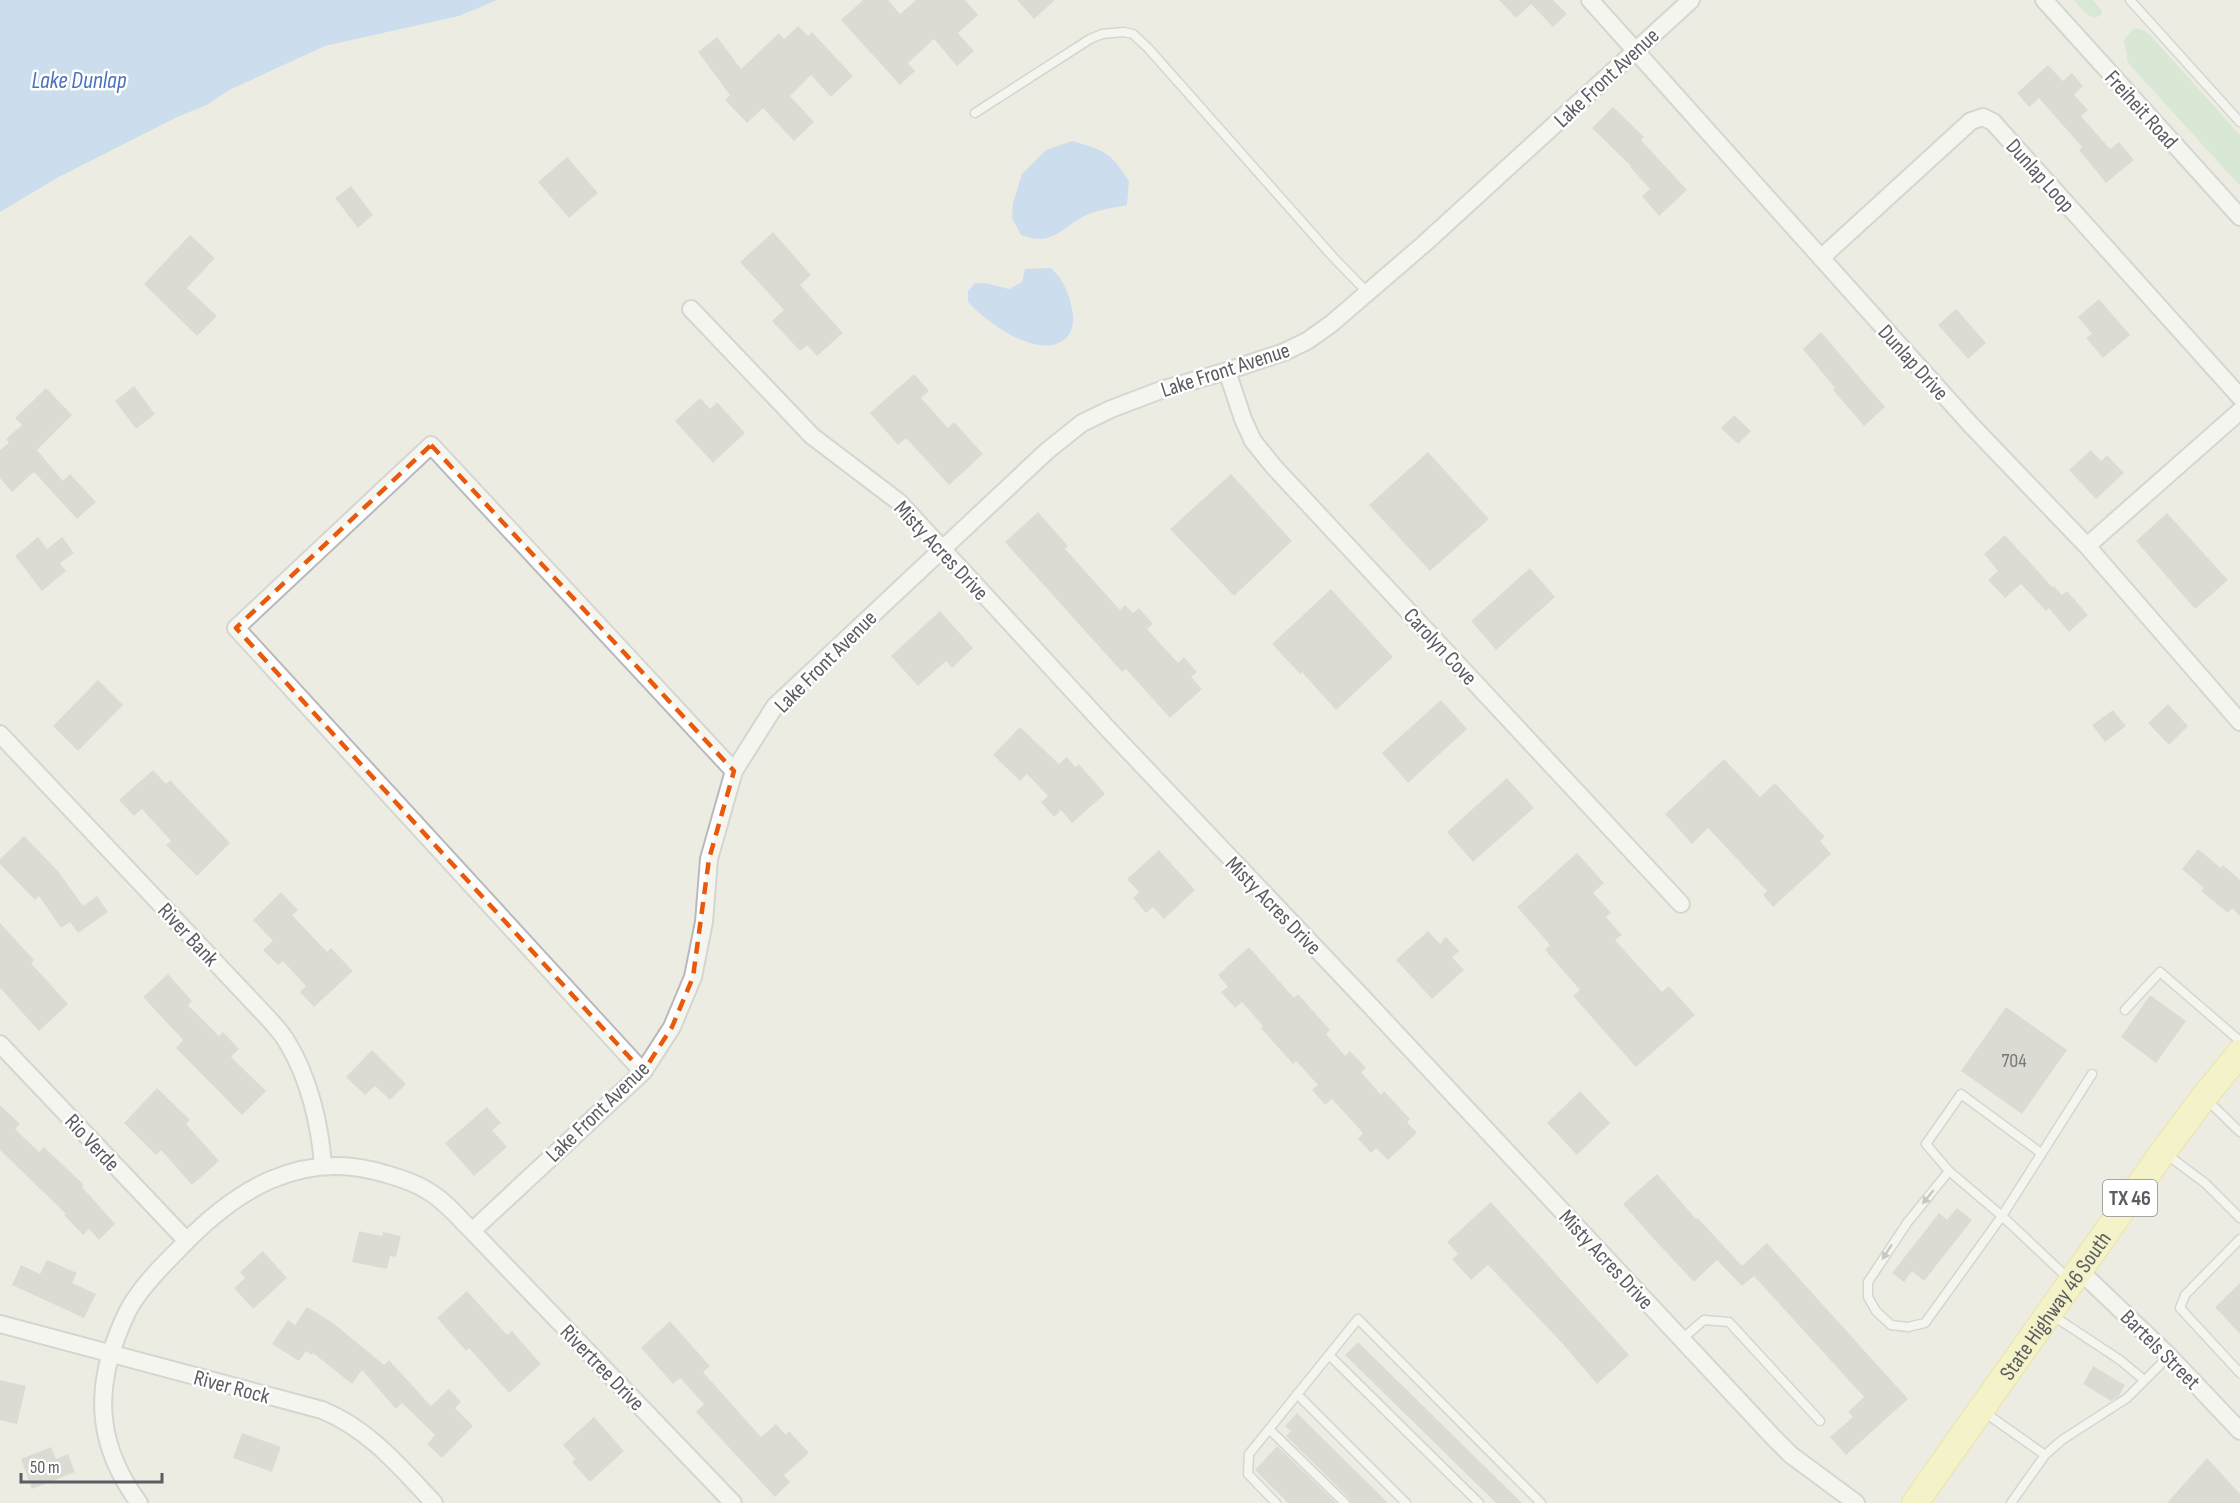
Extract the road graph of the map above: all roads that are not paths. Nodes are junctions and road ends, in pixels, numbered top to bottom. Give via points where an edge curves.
1 (1590, 0) edge
2 (1691, 0) edge
3 (2044, 0) edge
4 (2130, 0) edge
5 (1635, 50) junction
6 (975, 113) dead end
7 (2240, 122) edge
8 (2240, 217) edge
9 (1821, 258) junction
10 (1367, 292) junction
11 (691, 309) dead end
12 (1227, 371) junction
13 (2240, 397) edge
14 (2240, 411) edge
15 (2087, 546) junction
16 (942, 547) junction
17 (2240, 722) edge
18 (0, 734) edge
19 (734, 771) junction
20 (1682, 904) dead end
21 (2125, 1010) dead end
22 (2240, 1041) edge
23 (0, 1044) edge
24 (2240, 1053) edge
25 (643, 1072) junction
26 (2092, 1074) dead end
27 (2204, 1096) junction
28 (2240, 1132) edge
29 (2163, 1152) junction
30 (2041, 1153) junction
31 (323, 1166) junction
32 (1949, 1171) junction
33 (2002, 1216) junction
34 (2240, 1218) edge
35 (472, 1231) junction
36 (2240, 1239) edge
37 (186, 1240) junction
38 (2075, 1276) junction
39 (2049, 1313) junction
40 (0, 1324) edge
41 (1682, 1339) junction
42 (111, 1353) junction
43 (1329, 1355) junction
44 (2169, 1356) junction
45 (2240, 1373) edge
46 (2144, 1380) junction
47 (1297, 1394) junction
48 (1982, 1410) junction
49 (1820, 1421) dead end
50 (1269, 1429) junction
51 (2240, 1431) edge
52 (2045, 1455) junction
53 (1919, 1502) edge
54 (139, 1503) edge
55 (434, 1503) edge
56 (733, 1503) edge
57 (1276, 1503) edge
58 (1345, 1503) edge
59 (1407, 1503) edge
60 (1479, 1503) edge
61 (1540, 1503) edge
62 (1856, 1503) edge
63 (2011, 1503) edge

1 - 5 street, Dunlap Drive
2 - 5 street, Lake Front Avenue
3 - 8 street, Freiheit Road
4 - 7 lane
5 - 9 street, Dunlap Drive
5 - 10 street, Lake Front Avenue
6 - 10 lane via 1090,39 1112,33 1133,34
9 - 13 street, Dunlap Loop via 1971,121 1983,117 1989,119
9 - 15 street, Dunlap Drive via 1971,425
10 - 12 street, Lake Front Avenue via 1307,341
11 - 16 street, Misty Acres Drive via 812,436 899,502
12 - 16 street, Lake Front Avenue via 1161,390 1082,423
12 - 20 street, Carolyn Cove via 1253,441 1274,467
14 - 15 street
15 - 17 street, Dunlap Drive
16 - 19 street, Lake Front Avenue via 775,706
16 - 41 street, Misty Acres Drive
18 - 31 street, River Bank via 287,1042 310,1097
19 - 25 street, Lake Front Avenue via 709,859 704,921 693,977 672,1027
19 - 25 street via 431,445 236,628
21 - 22 lane via 2160,972
23 - 37 street, Rio Verde
24 - 27 main road, State Highway 46 South / TX 46
25 - 35 street, Lake Front Avenue
26 - 30 lane
27 - 28 lane
27 - 29 main road, State Highway 46 South / TX 46
29 - 34 lane via 2205,1183
29 - 38 main road, State Highway 46 South / TX 46
30 - 32 lane via 1961,1094 1926,1144
30 - 33 lane
31 - 35 street via 374,1170 427,1190
31 - 37 street via 302,1168 256,1186 232,1200
32 - 33 lane
32 -> 33 lane via 1907,1223 1868,1282 1868,1297 1891,1325 1925,1323
33 - 38 lane
35 - 56 street, Rivertree Drive
36 - 45 lane via 2185,1295 2180,1308
37 - 42 street via 134,1300
38 - 39 main road, State Highway 46 South / TX 46
38 - 44 street, Bartels Street
39 - 46 lane via 2121,1360
39 - 48 main road, State Highway 46 South / TX 46
40 - 42 street, River Rock
41 - 49 lane via 1704,1320 1729,1322
41 - 62 street, Misty Acres Drive via 1791,1455
42 - 54 street via 102,1405 105,1432 124,1483
42 - 55 street, River Rock via 342,1418 381,1447
43 - 47 lane
43 - 60 lane
43 - 61 lane via 1358,1319
44 - 46 lane
44 - 51 street, Bartels Street
46 - 52 lane via 2127,1398
47 - 50 lane
47 - 59 lane
48 - 52 lane
48 - 53 main road, State Highway 46 South / TX 46
50 - 57 lane via 1250,1454 1248,1474
50 - 58 lane
52 - 63 lane

